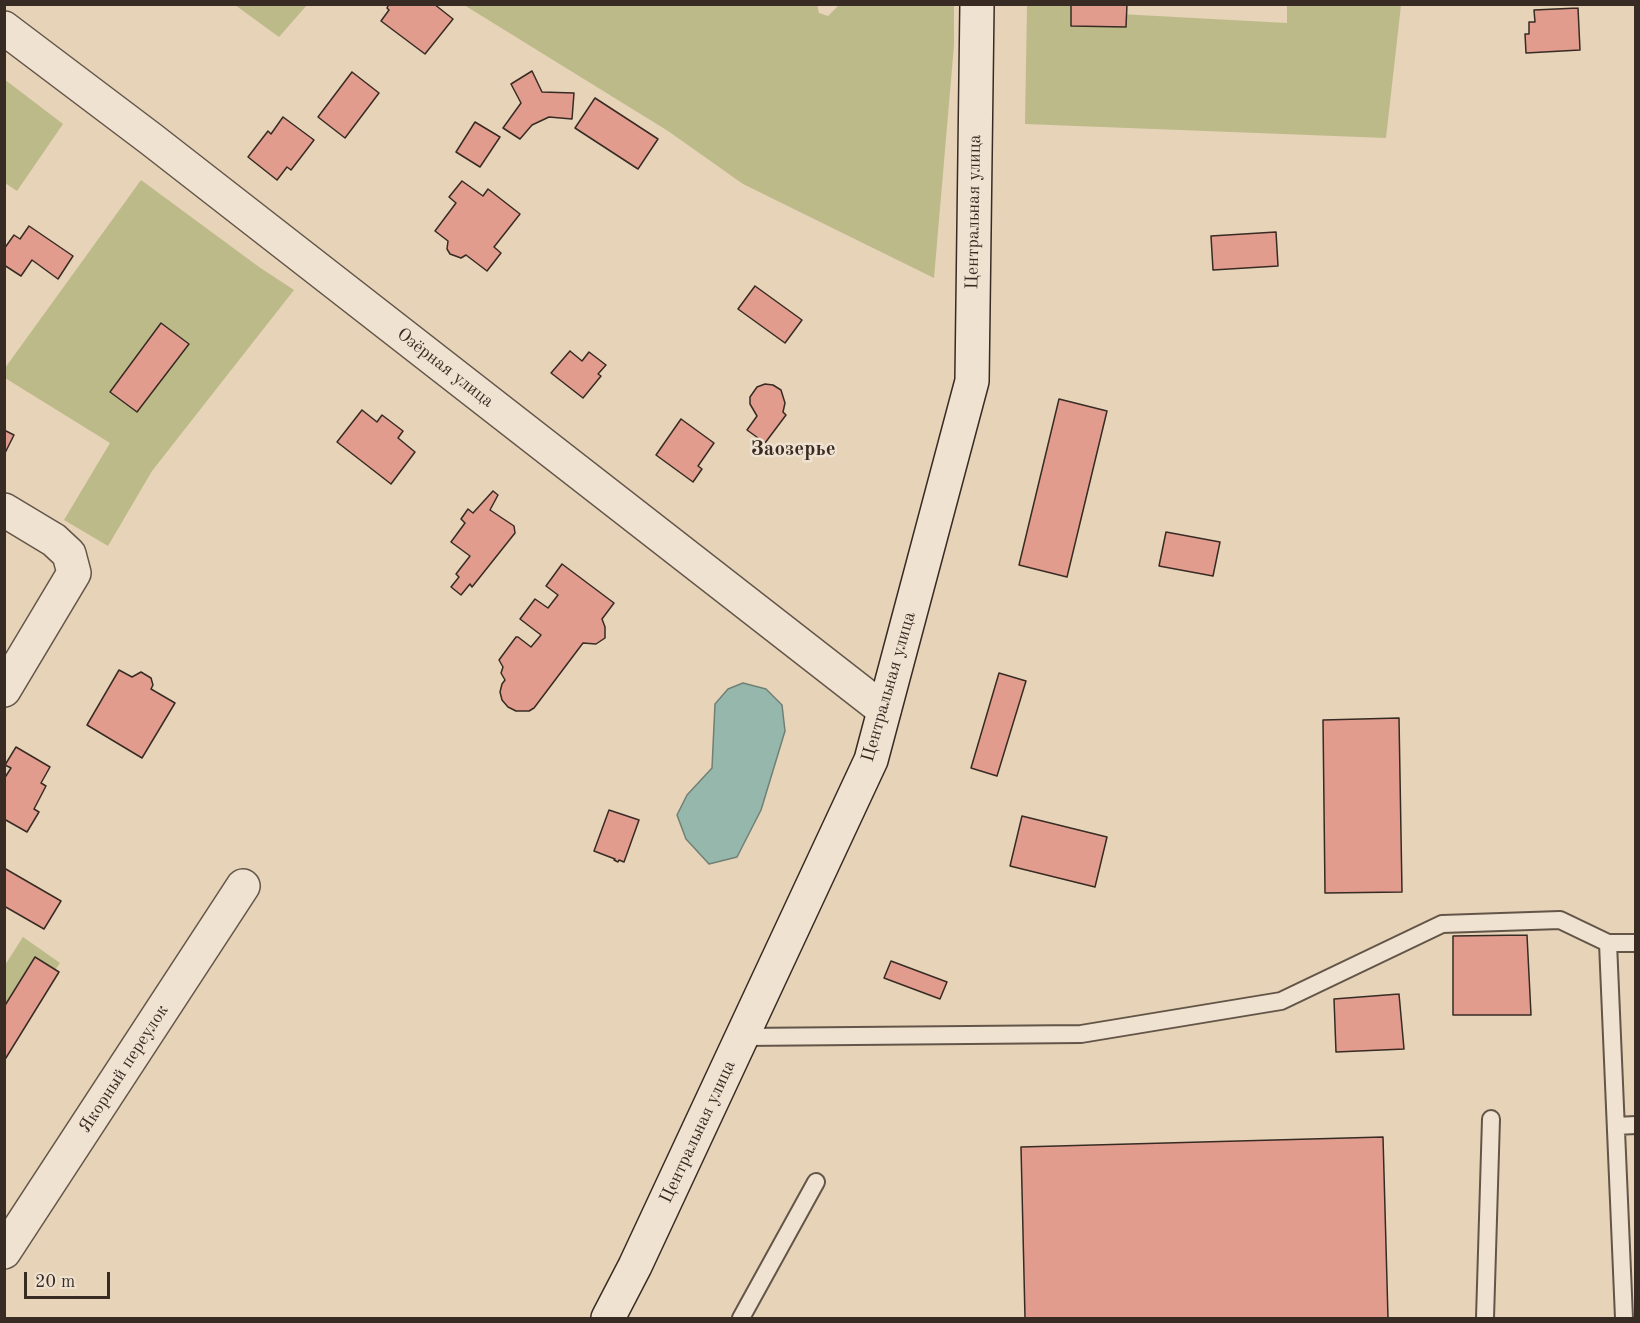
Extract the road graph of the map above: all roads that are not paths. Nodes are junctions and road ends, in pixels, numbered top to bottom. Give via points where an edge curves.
1 (977, 4) edge
2 (4, 28) edge
3 (4, 510) edge
4 (4, 690) edge
5 (884, 710) junction
6 (243, 886) dead end
7 (1608, 943) junction
8 (1635, 943) edge
9 (742, 1037) junction
10 (1491, 1119) dead end
11 (1635, 1125) edge
12 (1616, 1126) junction
13 (816, 1182) dead end
14 (4, 1252) edge
15 (608, 1318) edge
16 (741, 1318) edge
17 (1485, 1318) edge
18 (1624, 1318) edge

1 - 5 street, Центральная улица via 972,381
2 - 5 street, Озёрная улица
3 - 4 street via 54,540 69,554 74,573
5 - 9 street, Центральная улица via 870,760
6 - 14 street, Якорный переулок
7 - 8 lane
7 - 9 lane via 1560,920 1442,924 1281,1001 1081,1034
7 - 12 lane
9 - 15 street, Центральная улица
10 - 17 lane
11 - 12 lane
12 - 18 lane
13 - 16 lane

